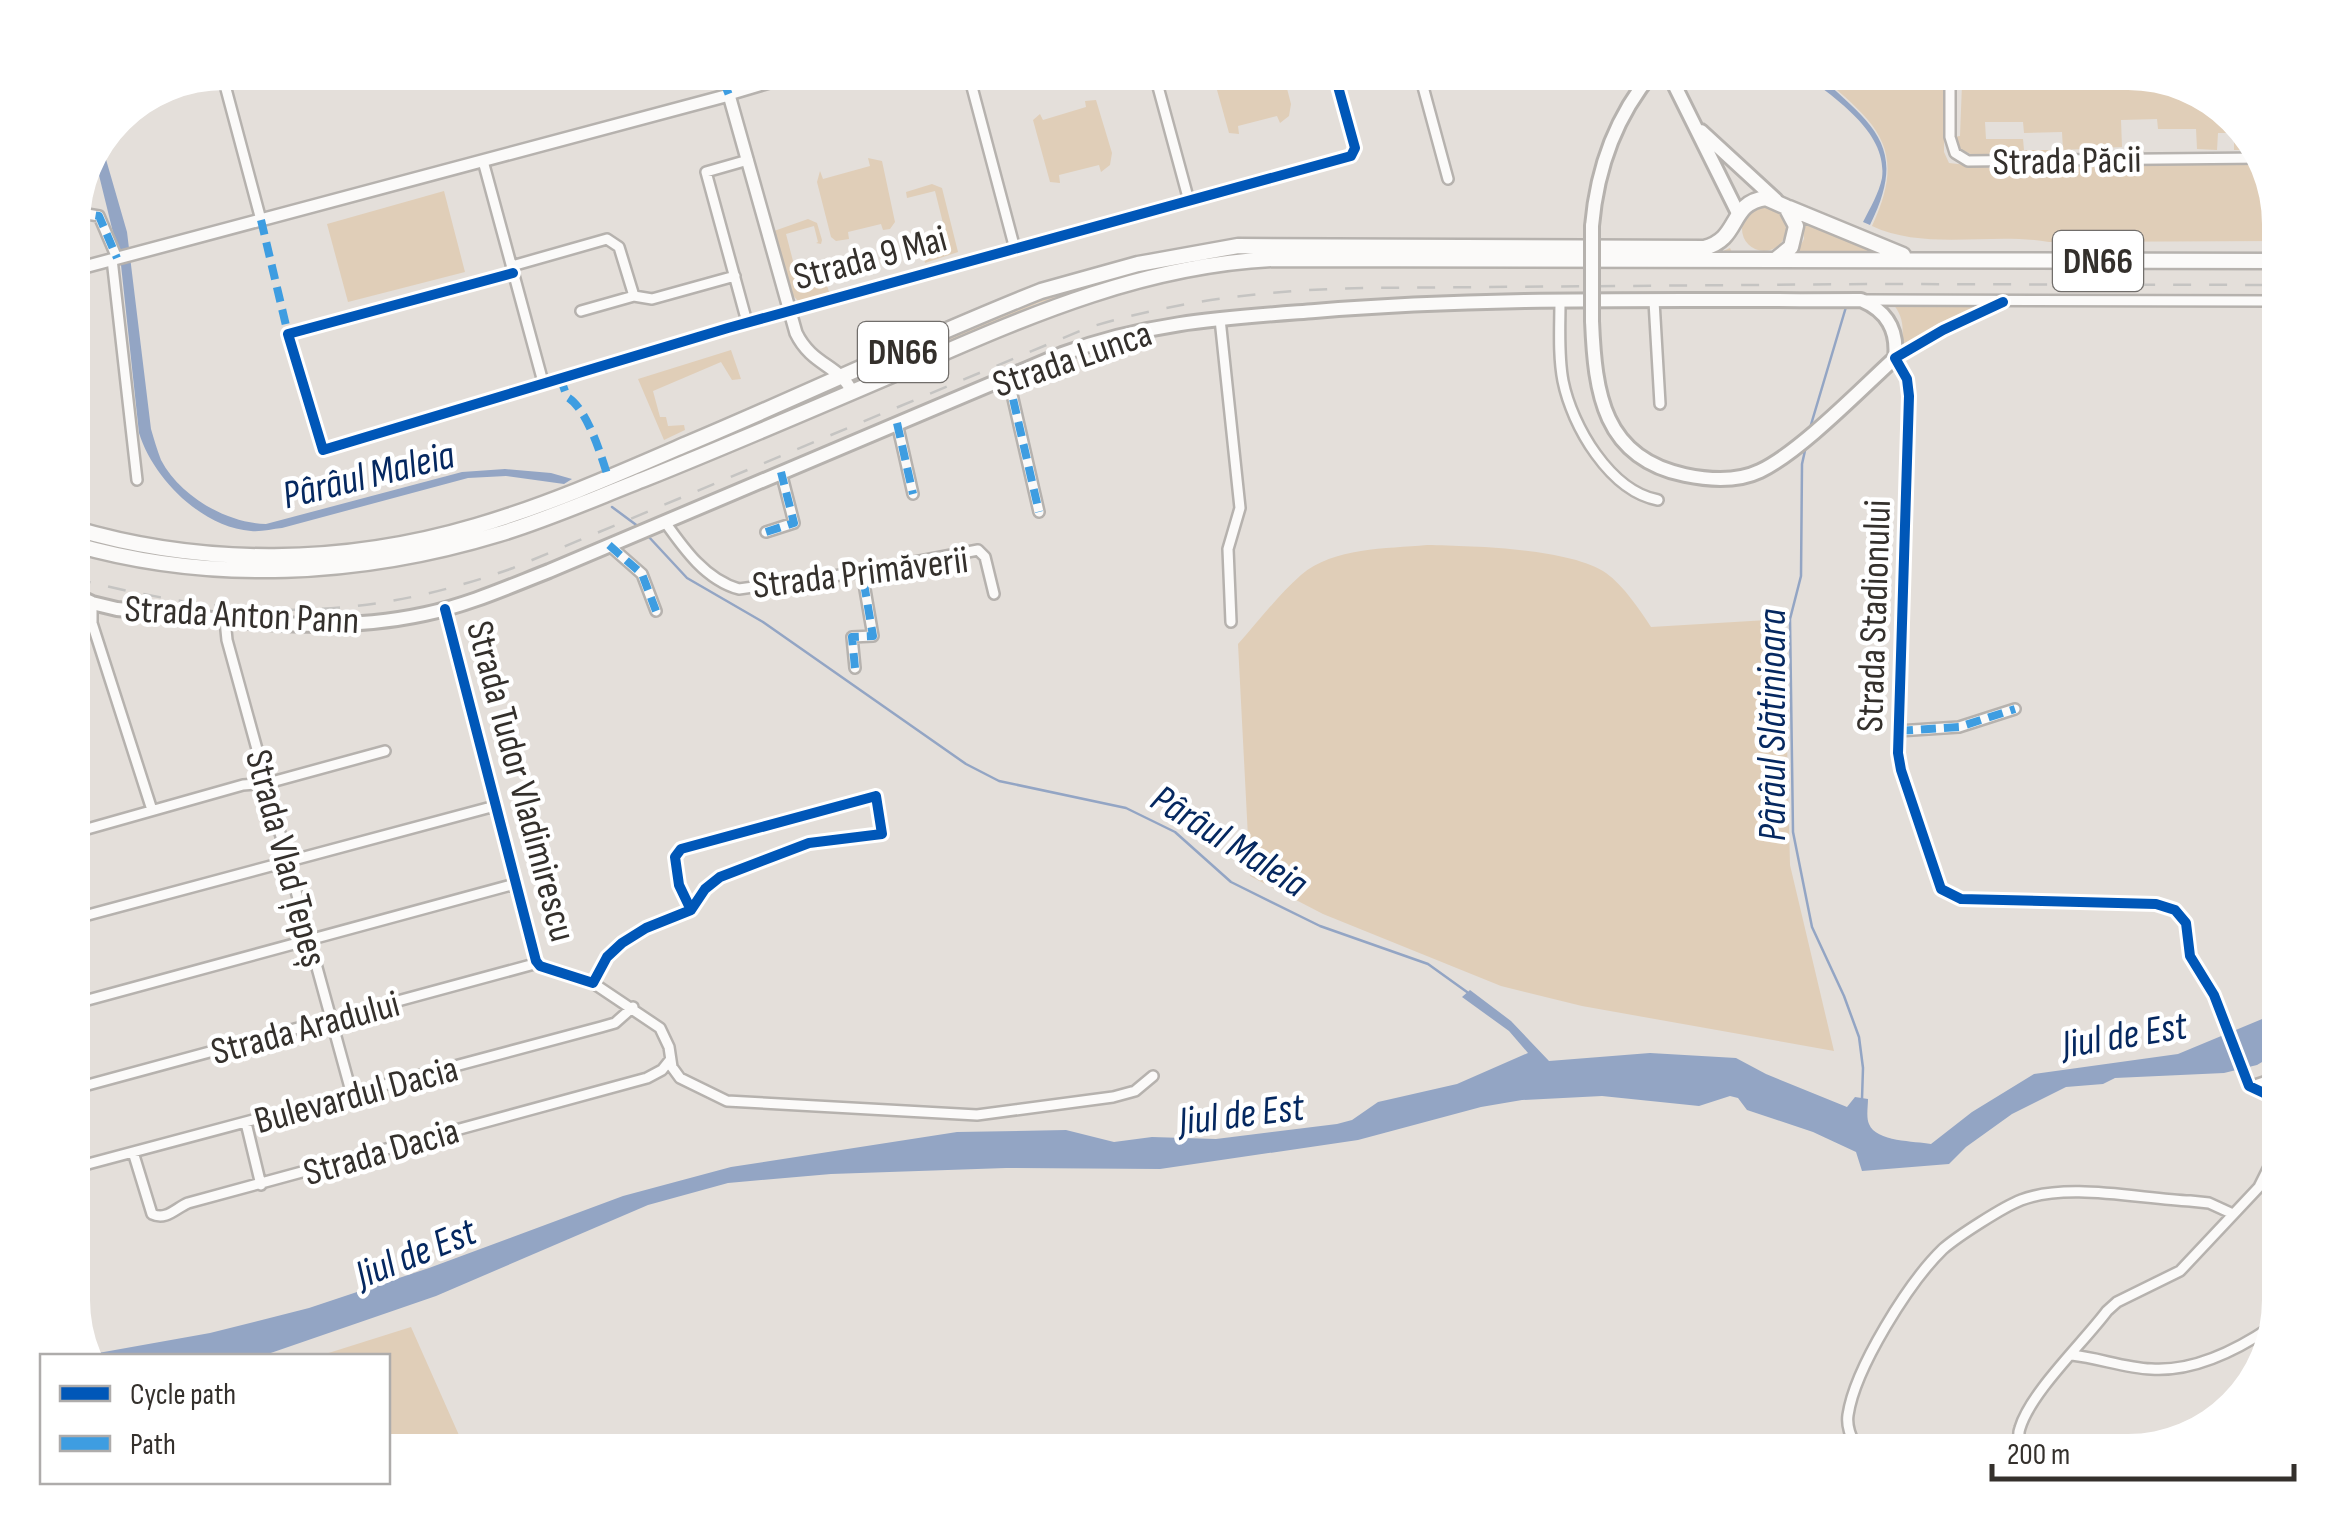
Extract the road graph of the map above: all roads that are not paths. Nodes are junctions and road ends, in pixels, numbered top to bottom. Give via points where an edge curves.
1 (226, 90) edge
2 (746, 90) edge
3 (972, 90) edge
4 (1159, 90) edge
5 (1339, 90) edge
6 (1424, 90) edge
7 (1640, 90) edge
8 (1677, 90) edge
9 (1950, 90) edge
10 (729, 95) junction
11 (1695, 124) junction
12 (2244, 158) edge
13 (748, 160) junction
14 (484, 161) junction
15 (1448, 179) dead end
16 (1188, 201) junction
17 (1781, 204) junction
18 (1738, 214) junction
19 (90, 215) edge
20 (261, 220) junction
21 (1733, 229) junction
22 (1015, 249) junction
23 (114, 258) junction
24 (1914, 259) junction
25 (1753, 260) junction
26 (1774, 260) junction
27 (2262, 261) edge
28 (90, 265) edge
29 (512, 269) junction
30 (735, 276) junction
31 (634, 296) junction
32 (1861, 300) junction
33 (1560, 301) junction
34 (1654, 301) junction
35 (2262, 301) edge
36 (2003, 302) junction
37 (790, 310) junction
38 (581, 311) dead end
39 (1220, 319) junction
40 (747, 322) junction
41 (1894, 358) junction
42 (1008, 377) junction
43 (543, 382) junction
44 (849, 385) junction
45 (1660, 404) dead end
46 (896, 423) junction
47 (780, 472) junction
48 (138, 480) dead end
49 (913, 494) dead end
50 (1658, 500) dead end
51 (1039, 512) dead end
52 (665, 522) junction
53 (643, 531) joint
54 (766, 532) dead end
55 (90, 541) edge
56 (609, 546) junction
57 (862, 572) junction
58 (994, 594) dead end
59 (92, 603) joint
60 (445, 609) junction
61 (656, 611) dead end
62 (225, 620) junction
63 (1231, 622) dead end
64 (855, 668) dead end
65 (2015, 710) dead end
66 (1898, 731) junction
67 (385, 752) dead end
68 (268, 783) junction
69 (494, 806) junction
70 (152, 810) junction
71 (90, 828) edge
72 (288, 860) junction
73 (515, 884) junction
74 (690, 910) junction
75 (90, 914) edge
76 (310, 939) junction
77 (538, 963) junction
78 (594, 983) junction
79 (90, 999) edge
80 (633, 1007) junction
81 (332, 1020) junction
82 (670, 1060) junction
83 (1154, 1076) dead end
84 (2262, 1083) edge
85 (90, 1084) edge
86 (2249, 1086) junction
87 (2262, 1092) edge
88 (352, 1095) junction
89 (246, 1123) junction
90 (133, 1152) junction
91 (90, 1163) edge
92 (2262, 1180) edge
93 (261, 1185) junction
94 (2233, 1214) junction
95 (2256, 1337) edge
96 (2072, 1356) junction
97 (1850, 1434) edge
98 (2018, 1434) edge

1 - 20 street
2 - 10 street
3 - 22 street
4 - 16 street
5 - 16 street, Strada 9 Mai via 1355,153
6 - 15 street
7 - 41 main road, bridge via 1610,141 1592,226 1595,373 1622,442 1644,462 1693,477 1758,472
8 - 11 main road
9 - 12 street, Strada Păcii via 1952,148 1968,161
10 - 13 street
10 - 14 street
11 - 17 main road
11 - 18 main road
13 - 30 street via 706,172
13 - 37 street
14 - 20 street
14 - 29 street
16 - 22 street, Strada 9 Mai
17 - 18 main road via 1755,200
17 - 24 main road, DN66
17 - 26 main road via 1796,237
18 - 21 main road
19 - 23 street via 100,216
20 - 23 street
21 - 25 main road via 1736,244
21 - 44 main road, DN66 via 1718,243 1698,248 1306,244 1195,252 1042,291
22 - 37 street, Strada 9 Mai
23 - 28 street
23 - 48 street
24 - 26 main road, DN66
24 - 27 main road, DN66
25 - 26 main road
25 - 44 main road, DN66 via 1211,264 1065,302
29 - 31 street via 607,240 619,247
29 - 43 street
29 - 43 street, Strada 9 Mai via 288,334 323,450
30 - 31 street via 652,299
30 - 40 street
31 - 38 street
32 - 34 main road, Strada Lunca
32 - 36 street, Strada Lunca
32 - 41 main road via 1890,323
33 - 34 main road, Strada Lunca
33 - 39 main road, Strada Lunca
33 - 50 street via 1562,376 1575,415 1620,480
34 - 45 street
35 - 36 street, Strada Lunca
36 - 41 street
37 - 40 street, Strada 9 Mai
37 - 44 street via 809,354
39 - 42 main road, Strada Lunca via 1106,338
39 - 63 street via 1240,508 1228,549
40 - 43 street, Strada 9 Mai
41 - 66 street, Strada Stadionului via 1909,396
42 - 46 main road, Strada Lunca
42 - 51 street
44 - 55 main road, DN66 via 479,540 326,568 224,570 152,562
46 - 47 main road, Strada Lunca
46 - 49 street
47 - 52 main road, Strada Lunca
47 - 54 street via 794,523
52 - 53 main road, Strada Lunca
52 - 57 street, Strada Primăverii via 726,586
53 - 56 main road, Strada Anton Pann
56 - 60 main road, Strada Anton Pann
56 - 61 street via 642,574
57 - 58 street, Strada Primăverii via 978,550
57 - 64 street via 872,636 852,637
59 - 62 main road, Strada Anton Pann
59 - 70 street via 92,623
60 - 62 main road, Strada Anton Pann via 341,624
60 - 69 street, Strada Tudor Vladimirescu
62 - 68 street, Strada Vlad Țepeș
65 - 66 street via 1958,728
66 - 86 street, Strada Stadionului via 1901,770 1941,889 1961,900 2170,907 2186,923 2190,956 2217,1002
67 - 68 street
68 - 70 street
68 - 72 street, Strada Vlad Țepeș
69 - 72 street
69 - 73 street, Strada Tudor Vladimirescu
70 - 71 street
72 - 75 street
72 - 76 street, Strada Vlad Țepeș
73 - 76 street
73 - 77 street, Strada Tudor Vladimirescu
74 - 74 street, Strada Tudor Vladimirescu via 720,876 783,851 882,834 876,796 677,852
74 - 78 street, Strada Tudor Vladimirescu via 622,943
76 - 79 street
76 - 81 street, Strada Vlad Țepeș
77 - 78 street, Strada Tudor Vladimirescu
77 - 81 street, Strada Aradului
78 - 80 street
80 - 82 street via 660,1028
80 - 88 street, Bulevardul Dacia via 601,1028
81 - 85 street, Strada Aradului
81 - 88 street, Strada Vlad Țepeș
82 - 83 street via 680,1078 727,1101 964,1116 1112,1097
82 - 93 street, Strada Dacia via 647,1078
84 - 86 street
86 - 87 street
88 - 89 street, Bulevardul Dacia
89 - 90 street, Bulevardul Dacia
89 - 93 street
90 - 91 street, Bulevardul Dacia
90 - 93 street, Strada Dacia via 155,1217
92 - 94 street
94 - 96 street via 2180,1271 2117,1302
94 - 97 street via 2190,1201 2053,1193 2021,1200 1956,1238 1924,1270 1867,1365 1848,1417
95 - 96 street via 2230,1352 2168,1369
96 - 98 street

